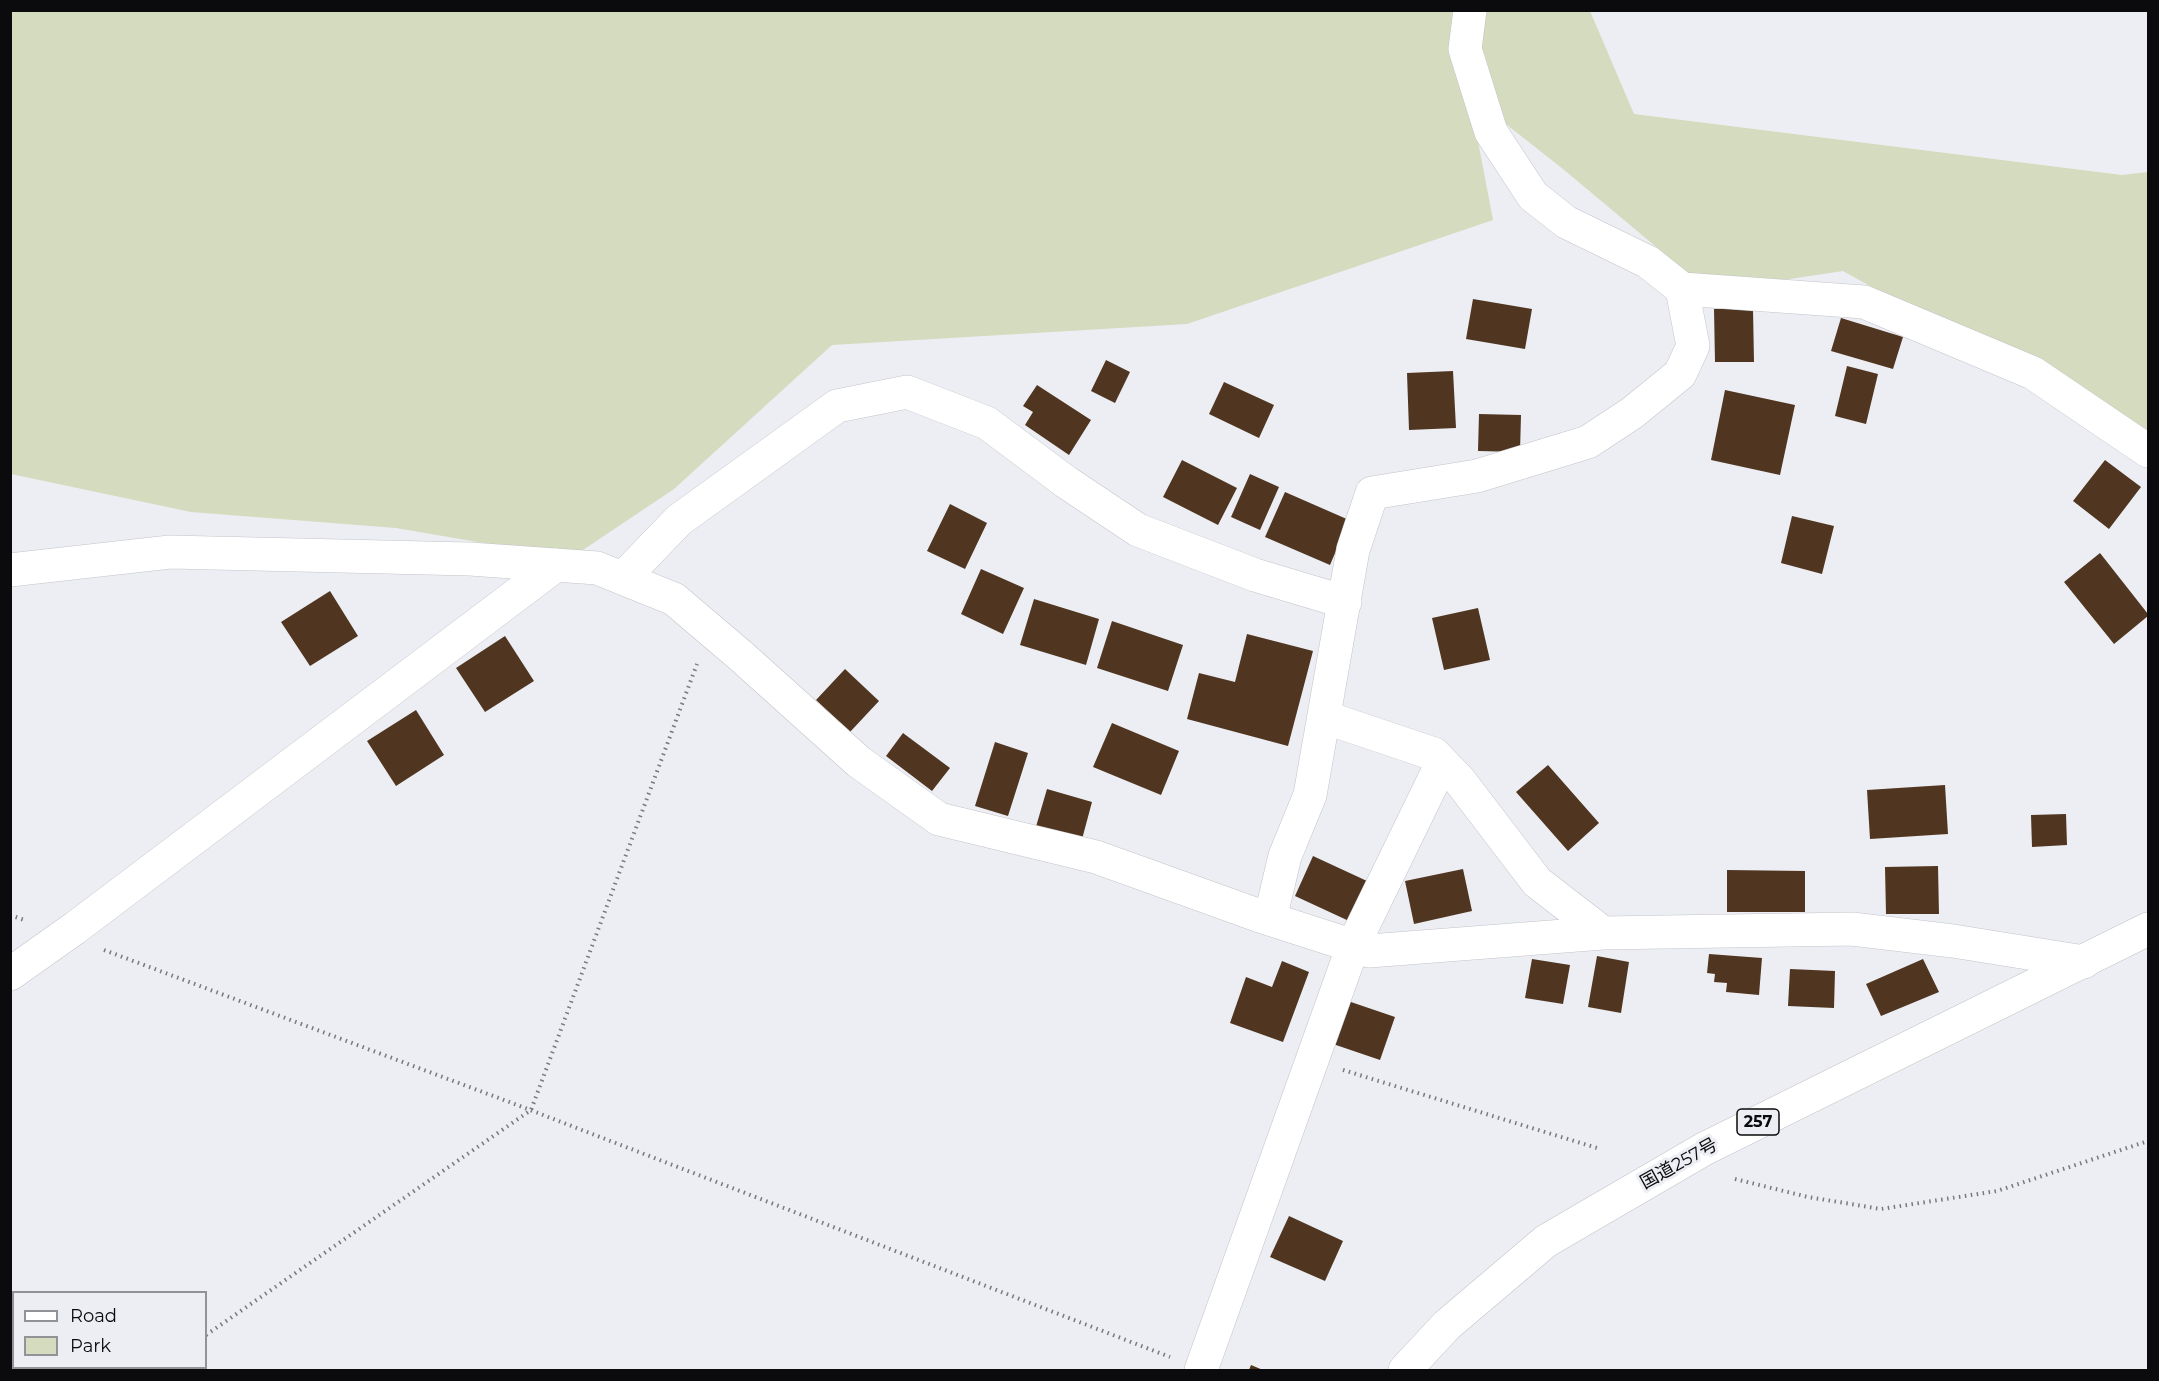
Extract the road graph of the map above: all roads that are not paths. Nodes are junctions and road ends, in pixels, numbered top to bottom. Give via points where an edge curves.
1 (1470, 10) edge
2 (1682, 289) junction
3 (2148, 451) edge
4 (556, 565) junction
5 (10, 570) edge
6 (623, 578) junction
7 (1345, 602) junction
8 (1324, 717) junction
9 (1442, 763) junction
10 (1270, 919) junction
11 (2148, 929) edge
12 (1603, 933) junction
13 (1353, 946) junction
14 (2084, 962) junction
15 (10, 974) edge
16 (1202, 1370) edge
17 (1405, 1371) edge

1 - 2 main road via 1465,49 1491,132 1533,196 1566,222 1648,262
2 - 3 main road via 1864,302 2033,373
2 - 7 main road via 1693,346 1680,374 1588,442 1477,476 1372,493 1353,550
4 - 5 main road via 458,558 170,552
4 - 6 main road via 597,568
4 - 15 main road
6 - 7 main road via 679,520 837,406 907,392 987,423 1138,530 1255,574
6 - 10 main road via 674,599 859,762 939,819 1096,857
7 - 8 main road
8 - 9 main road via 1434,754
8 - 10 main road via 1310,795 1285,856
9 - 12 main road via 1460,780 1537,882
9 - 13 main road
10 - 13 main road
11 - 14 main road, 国道257号 / 257
12 - 13 main road via 1369,951
12 - 14 main road via 1852,929
13 - 16 main road
14 - 17 main road, 国道257号 / 257 via 1704,1149 1546,1241 1447,1325

